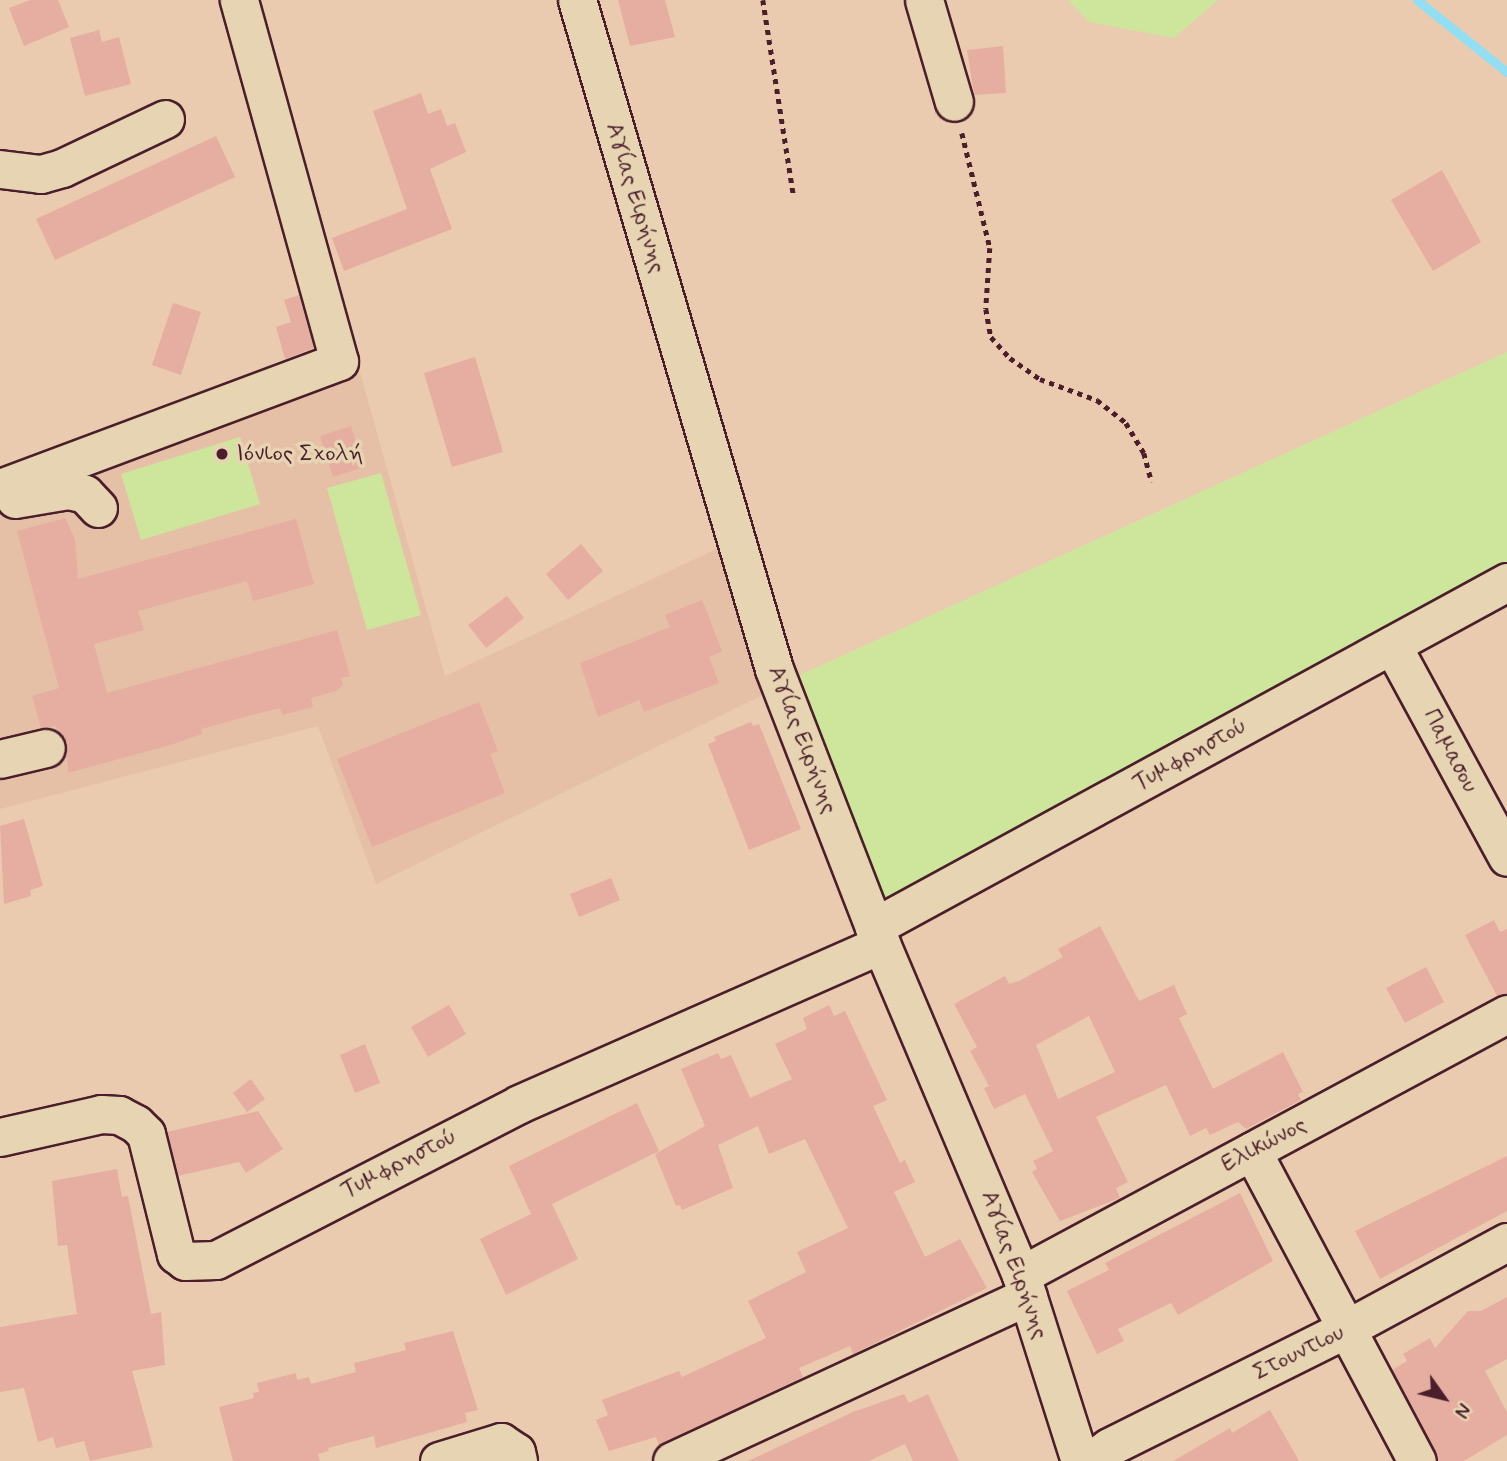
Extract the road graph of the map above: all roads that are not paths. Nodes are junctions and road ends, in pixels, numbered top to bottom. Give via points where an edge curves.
1 (239, 0) edge
2 (577, 0) edge
3 (924, 0) edge
4 (954, 102) road end
5 (165, 119) dead end
6 (0, 169) edge
7 (0, 488) edge
8 (0, 503) edge
9 (97, 508) dead end
10 (1507, 582) edge
11 (1392, 645) junction
12 (46, 748) dead end
13 (0, 759) edge
14 (1507, 857) edge
15 (877, 936) junction
16 (1507, 1014) edge
17 (0, 1138) edge
18 (1252, 1151) junction
19 (1507, 1242) edge
20 (1024, 1285) junction
21 (1345, 1330) junction
22 (517, 1457) edge
23 (439, 1461) edge
24 (672, 1461) edge
25 (1080, 1461) edge
26 (1090, 1461) edge
27 (1417, 1461) edge

1 - 7 street via 339,361
2 - 15 street, Αγίας Ειρήνης via 774,669
3 - 4 street
5 - 6 street via 62,168 41,174
8 - 9 street via 68,490 85,494
10 - 11 street, Τυμφρηστού
11 - 14 street, Παμασου
11 - 15 street, Τυμφρηστού
12 - 13 street
15 - 17 street, Τυμφρηστού via 519,1104 216,1260 185,1261 176,1254 169,1241 146,1134 136,1124 119,1115 101,1114
15 - 20 street, Αγίας Ειρήνης
16 - 18 street, Ελικώνος
18 - 20 street, Ελικώνος
18 - 21 street
19 - 21 street, Στουντιου
20 - 24 street, Ελικώνος
20 - 25 street, Αγίας Ειρήνης
21 - 26 street, Στουντιου via 1109,1447
21 - 27 street
22 - 23 street via 501,1442

